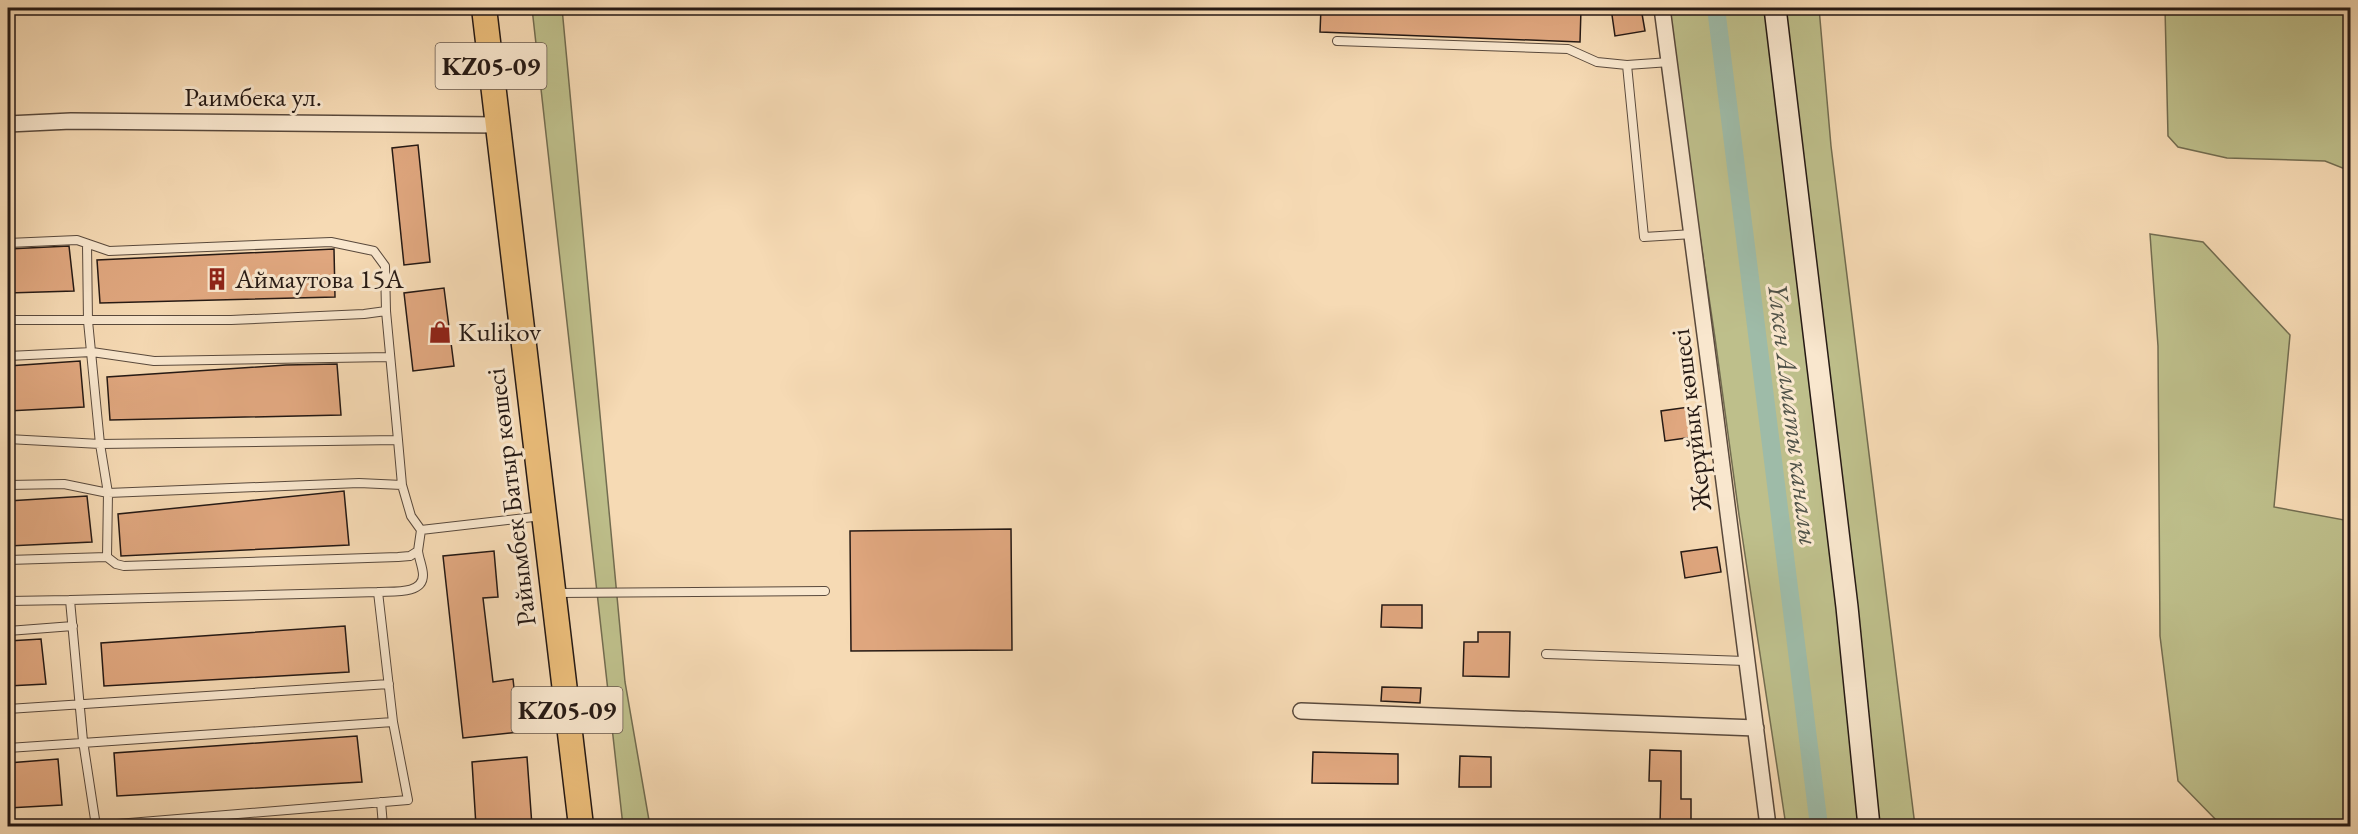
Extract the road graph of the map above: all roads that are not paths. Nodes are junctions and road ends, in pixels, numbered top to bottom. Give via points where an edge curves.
1 (484, 8) edge
2 (1662, 8) edge
3 (1775, 8) edge
4 (1337, 41) dead end
5 (1670, 62) junction
6 (1627, 65) junction
7 (8, 123) edge
8 (498, 125) junction
9 (1693, 234) junction
10 (8, 243) edge
11 (87, 244) junction
12 (386, 311) junction
13 (8, 320) edge
14 (88, 321) junction
15 (92, 352) junction
16 (8, 356) edge
17 (390, 357) junction
18 (8, 439) edge
19 (398, 440) junction
20 (100, 444) junction
21 (8, 485) edge
22 (402, 485) junction
23 (108, 493) junction
24 (544, 516) junction
25 (421, 530) junction
26 (418, 551) junction
27 (107, 557) junction
28 (8, 560) edge
29 (825, 591) dead end
30 (378, 592) junction
31 (552, 593) junction
32 (70, 600) junction
33 (8, 601) edge
34 (73, 626) junction
35 (8, 631) edge
36 (1546, 654) dead end
37 (1745, 661) junction
38 (389, 684) junction
39 (80, 704) junction
40 (8, 709) edge
41 (1300, 711) dead end
42 (393, 722) junction
43 (1756, 728) junction
44 (83, 741) junction
45 (8, 748) edge
46 (381, 802) junction
47 (96, 826) edge
48 (382, 826) edge
49 (581, 826) edge
50 (1768, 826) edge
51 (1869, 826) edge

1 - 8 main road, KZ05-09
2 - 5 street, Жерұйық көшесі
3 - 51 street via 1847,607
4 - 6 lane via 1568,49 1597,62
5 - 6 lane
5 - 9 street, Жерұйық көшесі
6 - 9 lane via 1644,237
7 - 8 street, Раимбека ул.
8 - 24 main road, Райымбек Батыр көшесі / KZ05-09
9 - 37 street, Жерұйық көшесі
10 - 11 lane via 76,240
11 - 12 lane via 109,251 331,242 374,251 385,266
11 - 14 lane
12 - 14 lane via 231,321
12 - 17 lane
13 - 14 lane
14 - 15 lane
15 - 16 lane
15 - 17 lane via 154,361
15 - 20 lane
17 - 19 lane
18 - 20 lane
19 - 20 lane
19 - 22 lane
20 - 23 lane
21 - 23 lane via 64,484
22 - 23 lane via 359,483
22 - 25 lane via 411,516
23 - 27 lane
24 - 25 lane
24 - 31 main road, Райымбек Батыр көшесі / KZ05-09
25 - 26 lane
26 - 27 lane via 398,557 124,566
26 - 30 lane via 421,583 414,589
27 - 28 lane
29 - 31 lane
30 - 32 lane
30 - 38 lane
31 - 49 main road, Райымбек Батыр көшесі / KZ05-09
32 - 33 lane
32 - 34 lane
34 - 35 lane
34 - 39 lane
36 - 37 lane
37 - 43 street, Жерұйық көшесі
38 - 39 lane
38 - 42 lane
39 - 40 lane
39 - 44 lane
41 - 43 street
42 - 44 lane
42 - 46 lane via 408,800
43 - 50 street, Жерұйық көшесі
44 - 45 lane
44 - 47 lane
46 - 47 lane
46 - 48 lane

